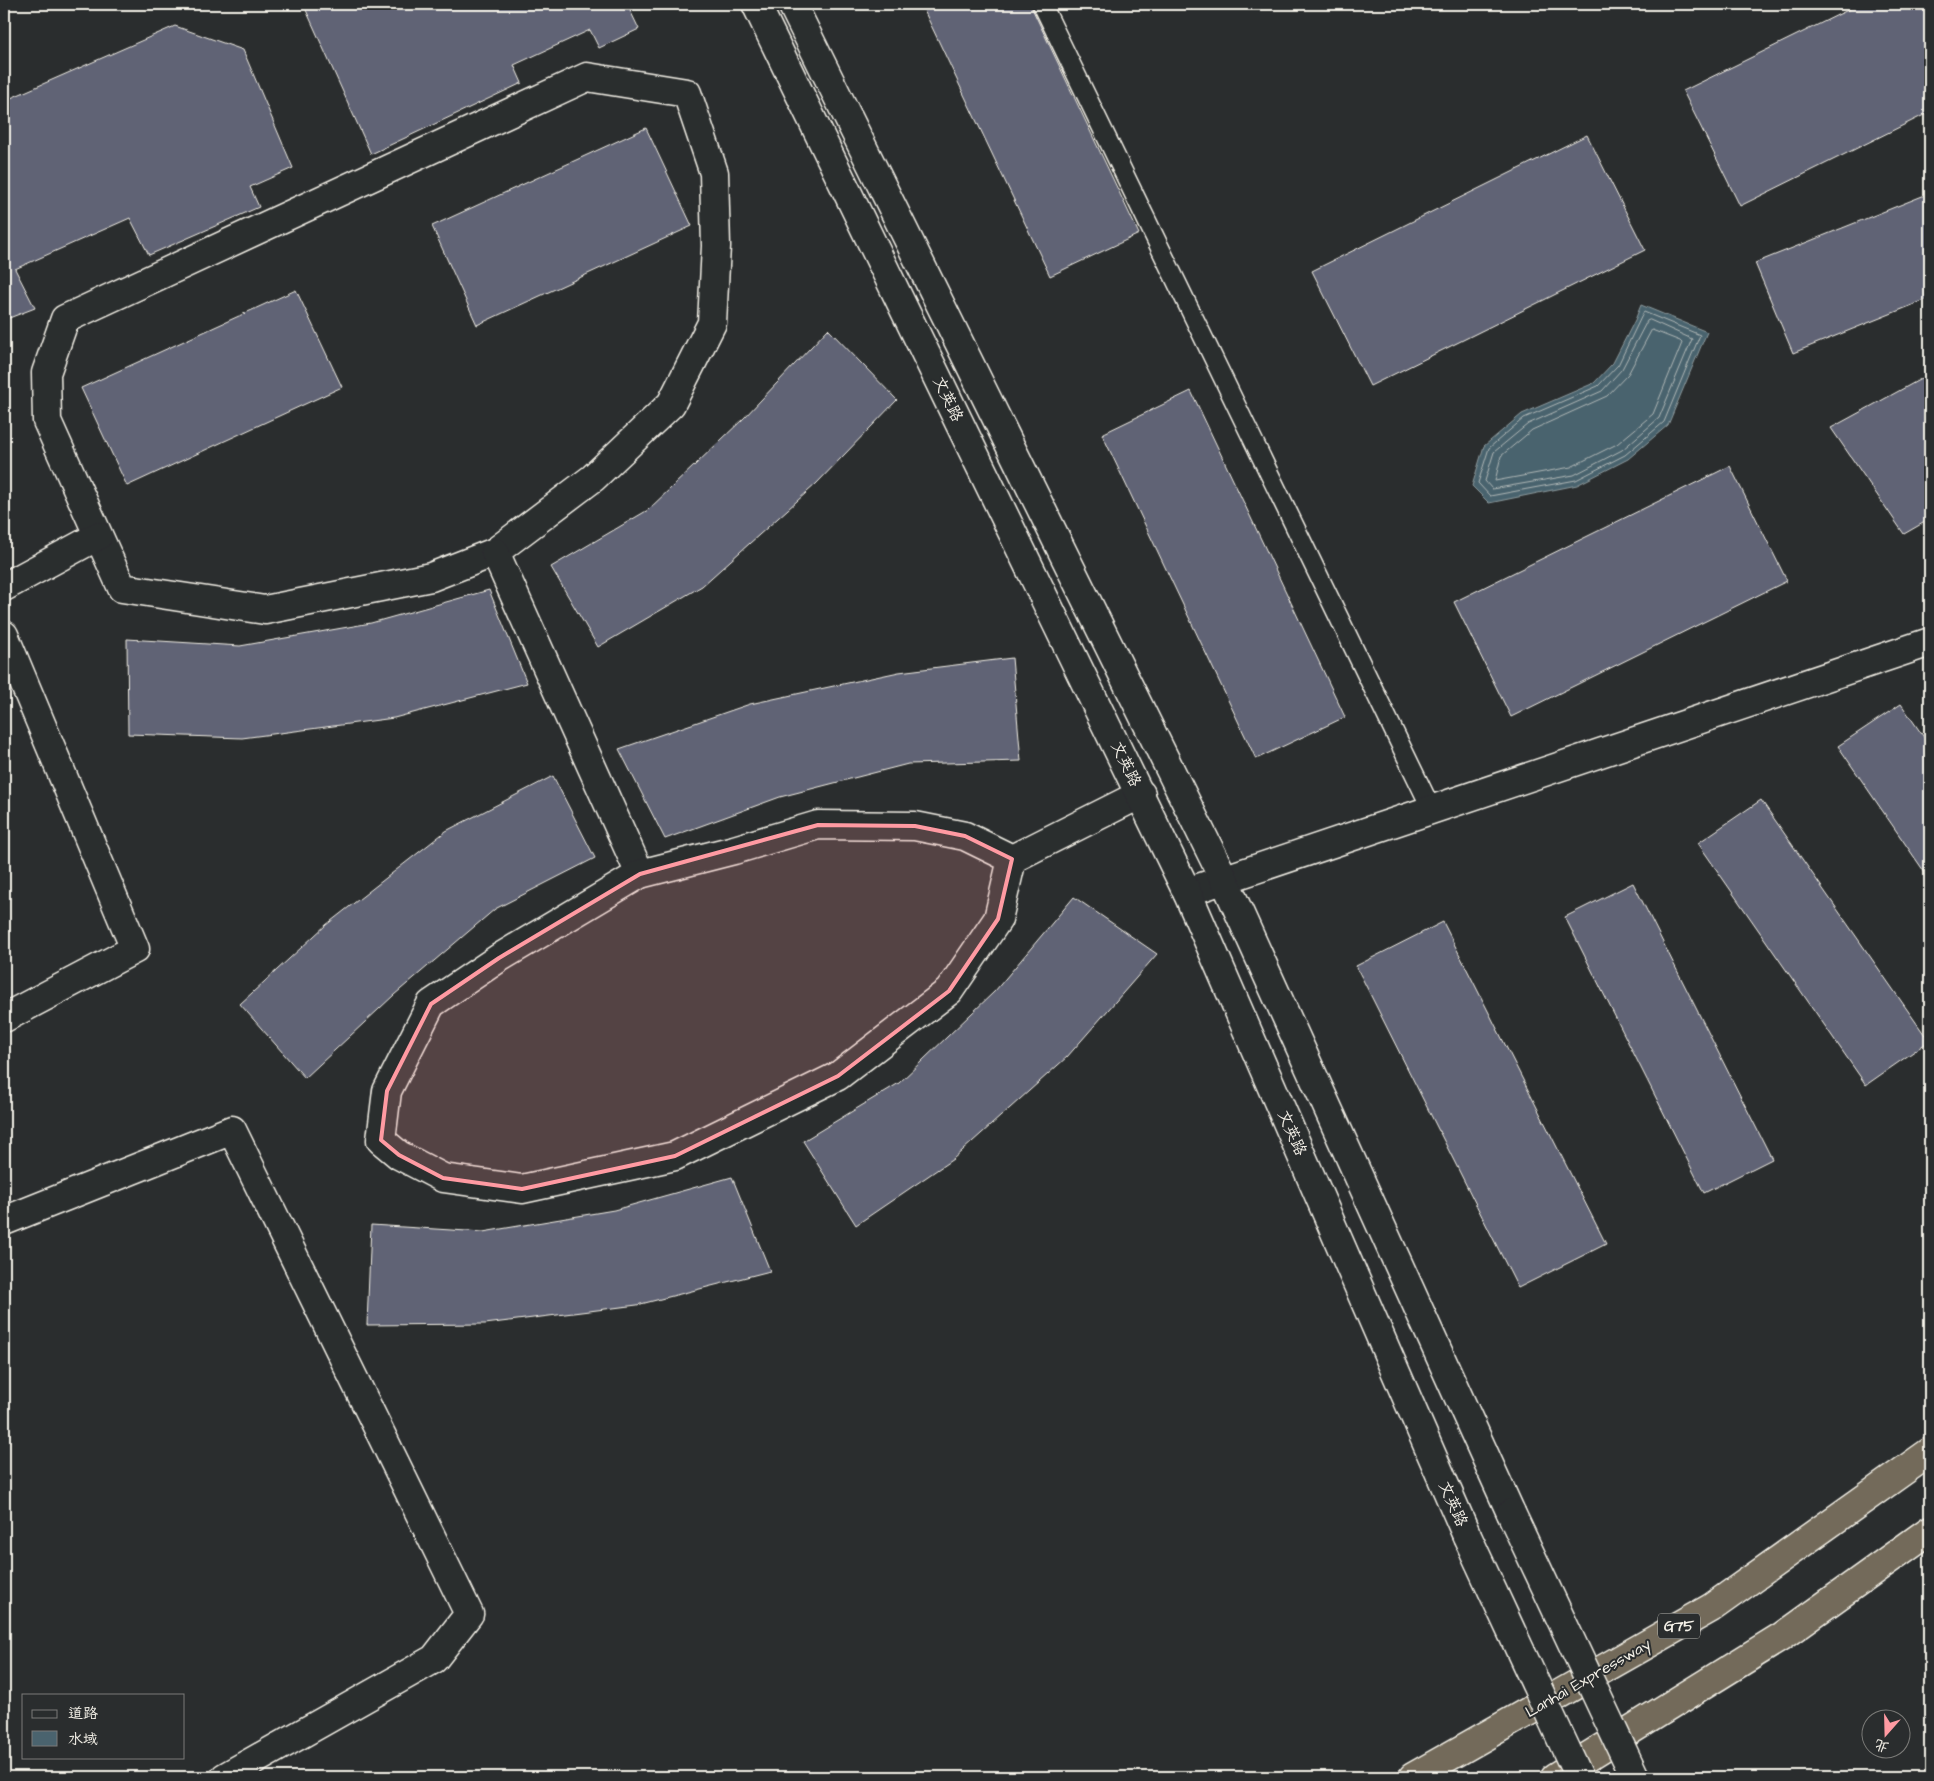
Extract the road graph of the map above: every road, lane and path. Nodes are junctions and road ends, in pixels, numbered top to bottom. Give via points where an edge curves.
1 (756, 4) edge
2 (792, 4) edge
3 (1042, 4) edge
4 (98, 536) junction
5 (495, 552) junction
6 (4, 587) edge
7 (4, 634) edge
8 (1930, 642) edge
9 (1141, 794) junction
10 (1432, 810) junction
11 (1012, 859) junction
12 (640, 874) junction
13 (1224, 880) junction
14 (1187, 892) junction
15 (4, 1018) edge
16 (4, 1221) edge
17 (1930, 1452) edge
18 (1930, 1530) edge
19 (1467, 1746) junction
20 (224, 1777) edge
21 (1398, 1777) edge
22 (1413, 1777) edge
23 (1555, 1777) edge
24 (1579, 1777) edge
25 (1635, 1777) edge

1 - 9 street, 文英路
2 - 13 street
3 - 10 lane
4 - 5 street via 122,588 265,610 431,577
4 - 5 street via 47,421 46,373 65,319 587,77 686,93 714,173 716,246 712,323 671,404 593,478
4 - 6 street
5 - 12 street
7 - 15 street via 135,949
8 - 10 street
9 - 11 street
9 - 14 street, 文英路
10 - 13 street
11 - 12 street via 965,836 915,826 818,825
11 - 12 street via 998,919 949,991 838,1076 675,1156 522,1189 443,1178 399,1155 382,1140 388,1091 431,1004 498,958
13 - 14 street
13 - 25 street, bridge via 1511,1513
14 - 24 street, 文英路, bridge via 1468,1536
16 - 20 street via 232,1130 468,1614 434,1659
17 - 19 highway, Lanhai Expressway / G75 via 1711,1608
18 - 23 highway via 1781,1636
19 - 21 highway
19 - 22 highway, Lanhai Expressway / G75

